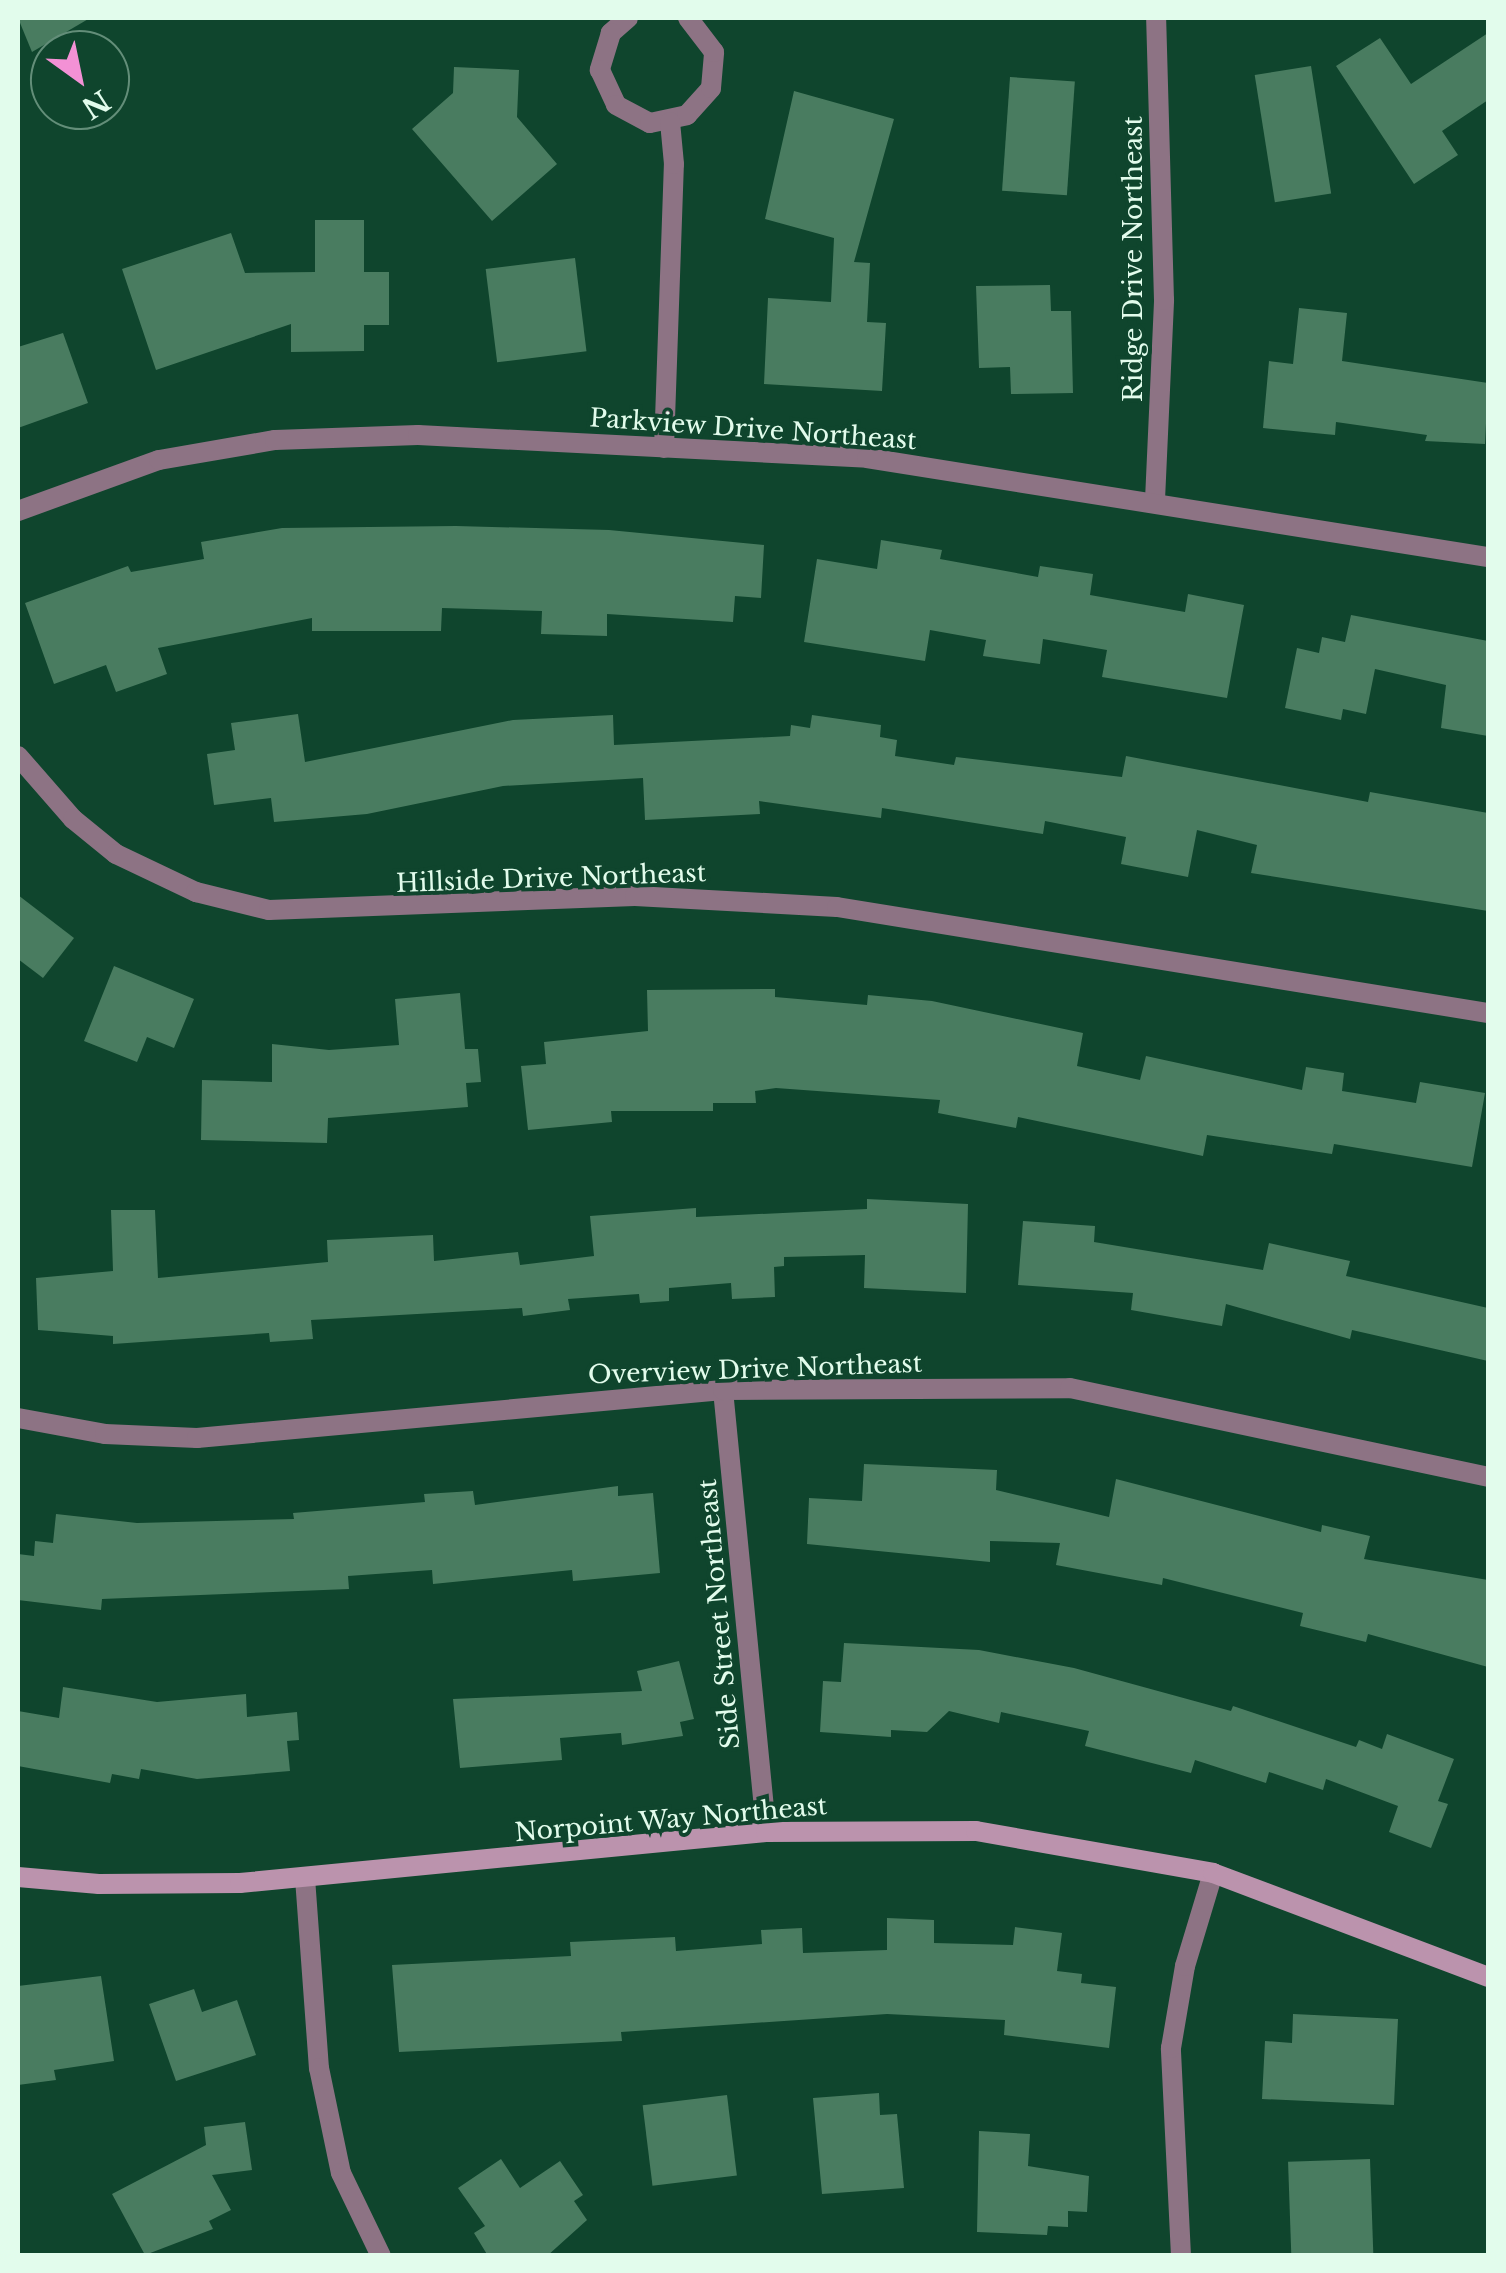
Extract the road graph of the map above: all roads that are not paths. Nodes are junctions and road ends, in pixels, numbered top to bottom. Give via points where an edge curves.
1 (628, 18) edge
2 (688, 18) edge
3 (1156, 18) edge
4 (670, 122) junction
5 (664, 448) junction
6 (1156, 500) junction
7 (18, 511) edge
8 (1488, 557) edge
9 (18, 756) edge
10 (1488, 1013) edge
11 (724, 1390) junction
12 (18, 1418) edge
13 (1488, 1477) edge
14 (766, 1832) junction
15 (1214, 1873) junction
16 (18, 1877) edge
17 (305, 1878) junction
18 (1488, 1977) edge
19 (381, 2256) edge
20 (1180, 2256) edge

1 - 4 street via 602,50 605,89 632,117
2 - 4 street via 707,36 715,70 701,104
3 - 6 street, Ridge Drive Northeast via 1164,300
4 - 5 street
5 - 6 street, Parkview Drive Northeast via 867,458
5 - 7 street, Parkview Drive Northeast via 418,435 275,440 158,460
6 - 8 street, Parkview Drive Northeast
9 - 10 street, Hillside Drive Northeast via 73,819 116,854 196,892 269,910 635,896 837,907
11 - 12 street, Overview Drive Northeast via 197,1438 105,1434
11 - 13 street, Overview Drive Northeast via 1070,1388
11 - 14 street, Side Street Northeast
14 - 15 street, Norpoint Way Northeast via 976,1830
14 - 17 street, Norpoint Way Northeast
15 - 18 street, Norpoint Way Northeast
15 - 20 street via 1185,1966 1171,2048
16 - 17 street, Norpoint Way Northeast via 98,1884
17 - 19 street via 319,2068 341,2173

